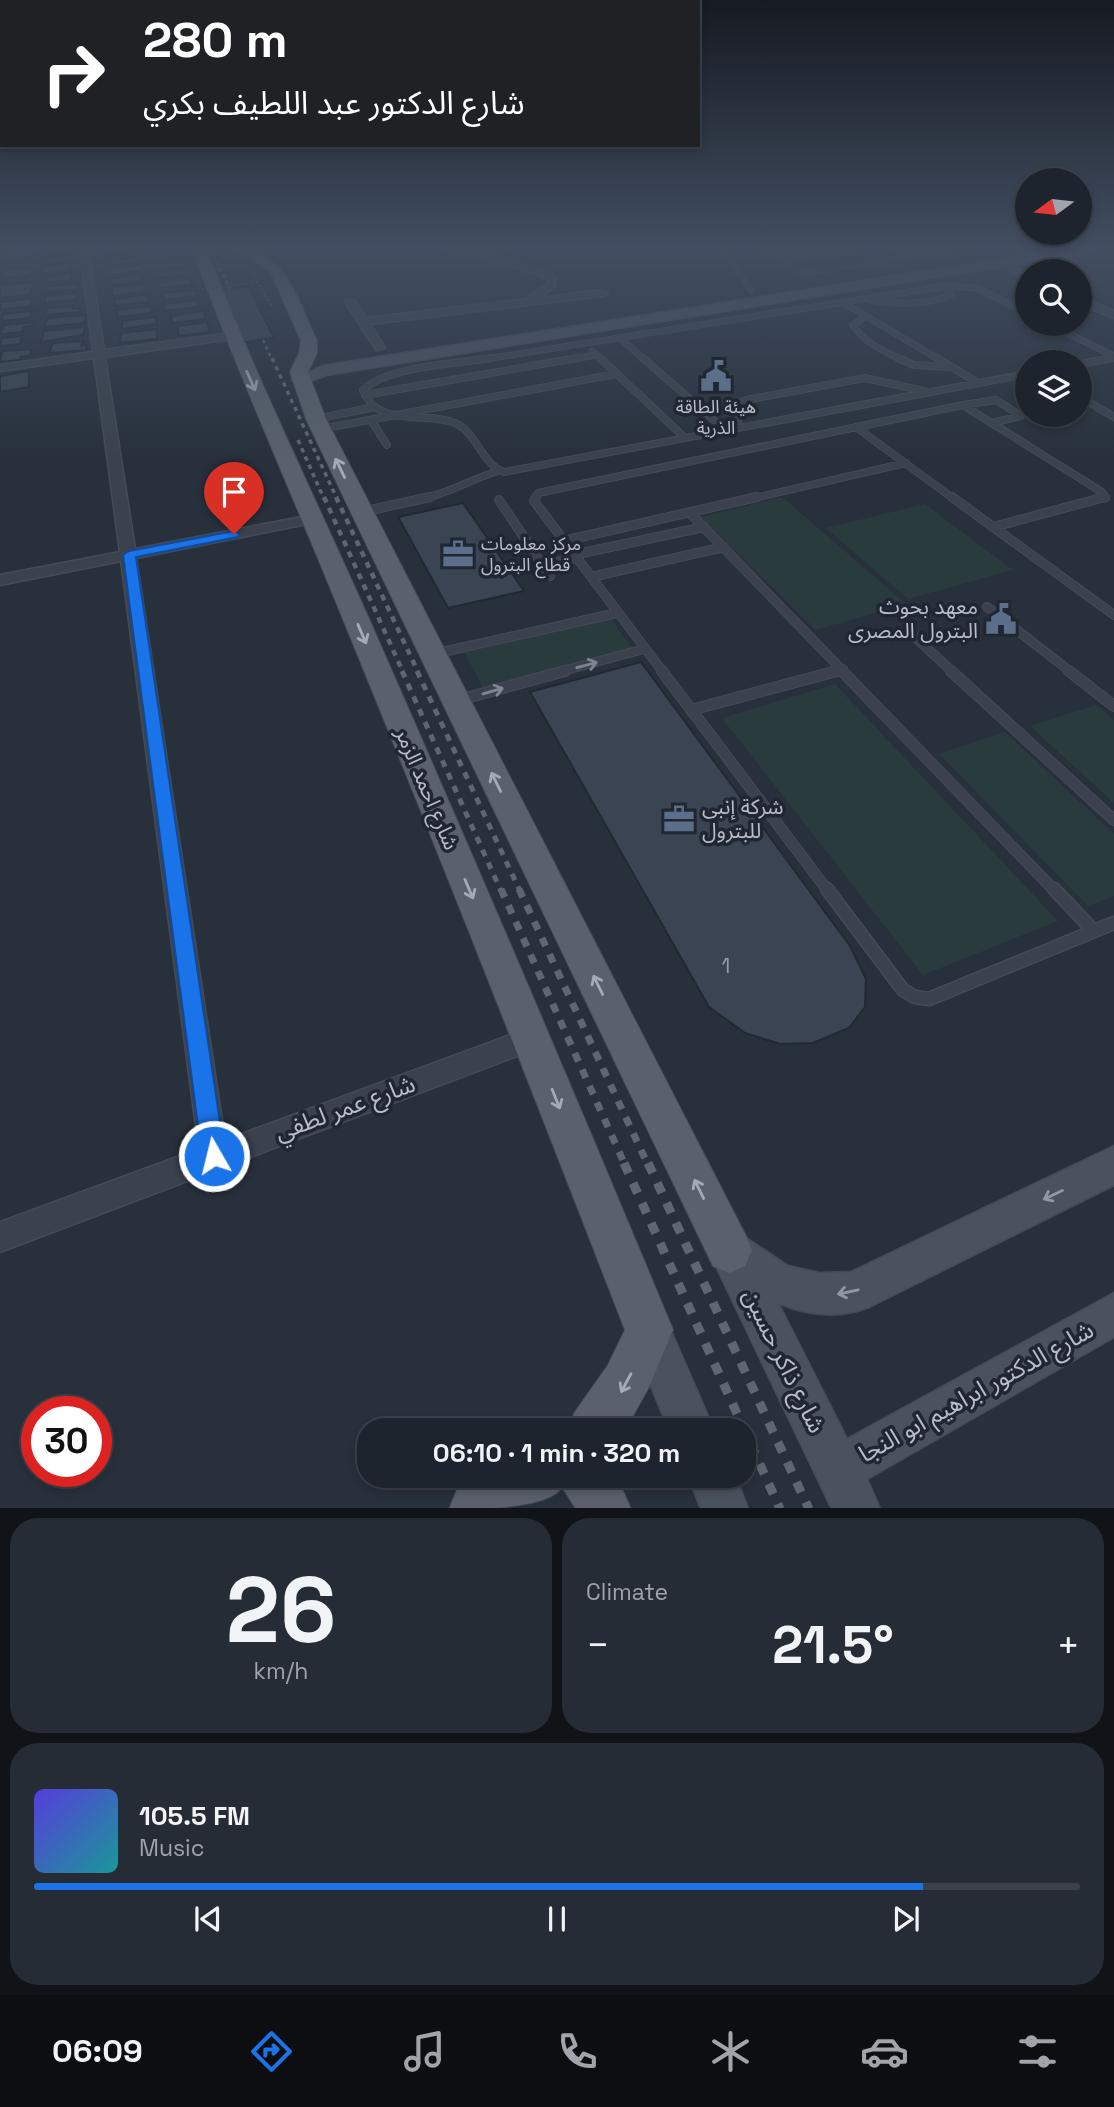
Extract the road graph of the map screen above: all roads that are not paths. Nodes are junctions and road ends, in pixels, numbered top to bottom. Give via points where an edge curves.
1 (95, 319) edge
2 (225, 319) edge
3 (299, 319) edge
4 (360, 319) edge
5 (382, 319) edge
6 (583, 319) edge
7 (629, 319) edge
8 (740, 319) edge
9 (861, 319) edge
10 (872, 319) edge
11 (362, 322) junction
12 (231, 336) junction
13 (1073, 336) edge
14 (621, 339) junction
15 (584, 344) junction
16 (100, 354) junction
17 (384, 354) junction
18 (596, 355) junction
19 (1114, 357) edge
20 (1092, 362) edge
21 (952, 367) junction
22 (0, 368) edge
23 (303, 369) junction
24 (616, 374) junction
25 (1015, 376) edge
26 (978, 383) junction
27 (928, 392) junction
28 (365, 395) junction
29 (1092, 404) edge
30 (963, 405) junction
31 (374, 407) junction
32 (390, 414) junction
33 (1114, 416) edge
34 (371, 420) junction
35 (992, 423) junction
36 (319, 424) junction
37 (738, 427) junction
38 (856, 427) junction
39 (724, 429) junction
40 (684, 437) junction
41 (387, 445) dead end
42 (906, 463) junction
43 (498, 471) junction
44 (499, 500) dead end
45 (362, 512) junction
46 (690, 513) junction
47 (312, 519) junction
48 (704, 527) junction
49 (993, 527) junction
50 (563, 541) junction
51 (724, 547) junction
52 (129, 555) junction
53 (574, 556) junction
54 (543, 565) junction
55 (550, 576) dead end
56 (590, 578) junction
57 (0, 580) edge
58 (396, 581) junction
59 (344, 593) junction
60 (986, 607) dead end
61 (617, 613) junction
62 (1114, 615) edge
63 (907, 630) dead end
64 (645, 649) junction
65 (432, 654) junction
66 (842, 669) junction
67 (456, 701) junction
68 (1114, 706) edge
69 (691, 710) junction
70 (1114, 820) edge
71 (1114, 923) edge
72 (1094, 931) junction
73 (532, 1039) junction
74 (214, 1156) junction
75 (1114, 1165) edge
76 (0, 1237) edge
77 (729, 1250) junction
78 (1114, 1314) edge
79 (649, 1331) junction
80 (602, 1418) edge
81 (687, 1418) edge
82 (837, 1470) junction
83 (515, 1488) edge
84 (594, 1488) edge
85 (717, 1488) edge
86 (476, 1508) edge
87 (604, 1508) edge
88 (725, 1508) edge
89 (857, 1508) edge

1 - 16 street
2 - 12 main road, شارع احمد الزمر
3 - 23 main road via 309,341
4 - 11 street
5 - 11 street
6 - 17 main road
7 - 17 main road
8 - 14 lane
9 - 21 lane via 853,325 854,331 900,360
10 - 21 lane
11 - 17 street
12 - 16 street
12 -> 47 main road, شارع احمد الزمر
13 - 19 lane
14 - 15 lane
14 - 39 lane
15 - 18 lane
15 - 28 lane via 382,376 366,385
16 - 22 street
16 - 52 street
17 - 23 main road
17 - 23 main road via 322,371
18 - 24 lane
18 - 28 lane
19 - 20 lane
21 - 26 lane
23 - 36 main road
24 - 32 lane
24 - 40 lane
25 - 26 lane
26 - 27 lane
27 - 37 lane
27 - 37 lane via 861,378 742,401
28 - 31 lane
29 - 33 lane
30 - 35 lane
30 - 35 lane via 996,400 1021,416
30 - 38 lane
31 - 32 lane
31 - 36 lane
32 - 34 lane
32 - 43 lane via 456,424 468,432
34 - 36 lane
34 - 41 lane
35 - 49 lane via 1106,498
45 -> 36 main road
37 - 39 lane
38 - 42 lane
38 - 50 lane via 538,493 534,501
39 - 40 lane
40 - 43 lane
42 - 46 lane
42 - 49 lane
43 - 45 lane via 443,494
44 - 54 lane
45 - 58 main road
46 - 48 lane
46 - 50 lane
47 - 52 street
47 - 59 main road, شارع احمد الزمر
48 - 51 lane
48 - 53 lane
49 - 62 lane
50 - 53 lane
51 - 56 lane
51 - 66 lane
52 - 57 street
52 - 74 street
53 - 54 lane
53 - 56 lane
54 - 55 lane
56 - 61 lane
58 - 59 main road
58 - 65 main road
59 -> 73 main road, شارع احمد الزمر
60 - 68 lane
61 - 64 lane
61 - 65 lane
63 - 70 lane
67 -> 64 lane
64 - 69 lane
65 - 67 main road
66 - 69 lane
66 - 72 lane
77 -> 67 main road
69 - 72 lane via 903,990 915,997 940,996
71 - 72 lane
73 - 74 street, شارع عمر لطفي
73 -> 79 main road, شارع احمد الزمر
74 - 76 street, شارع عمر لطفي
75 -> 77 main road via 854,1292 834,1295 790,1289 768,1280
77 - 82 main road, شارع ذاكر حسين
78 - 82 main road, شارع الدكتور ابراهيم ابو النجا
79 -> 80 main road via 619,1395
79 - 81 main road
82 - 89 main road, شارع ذاكر حسين
83 - 86 main road
84 - 87 main road
85 - 88 main road

